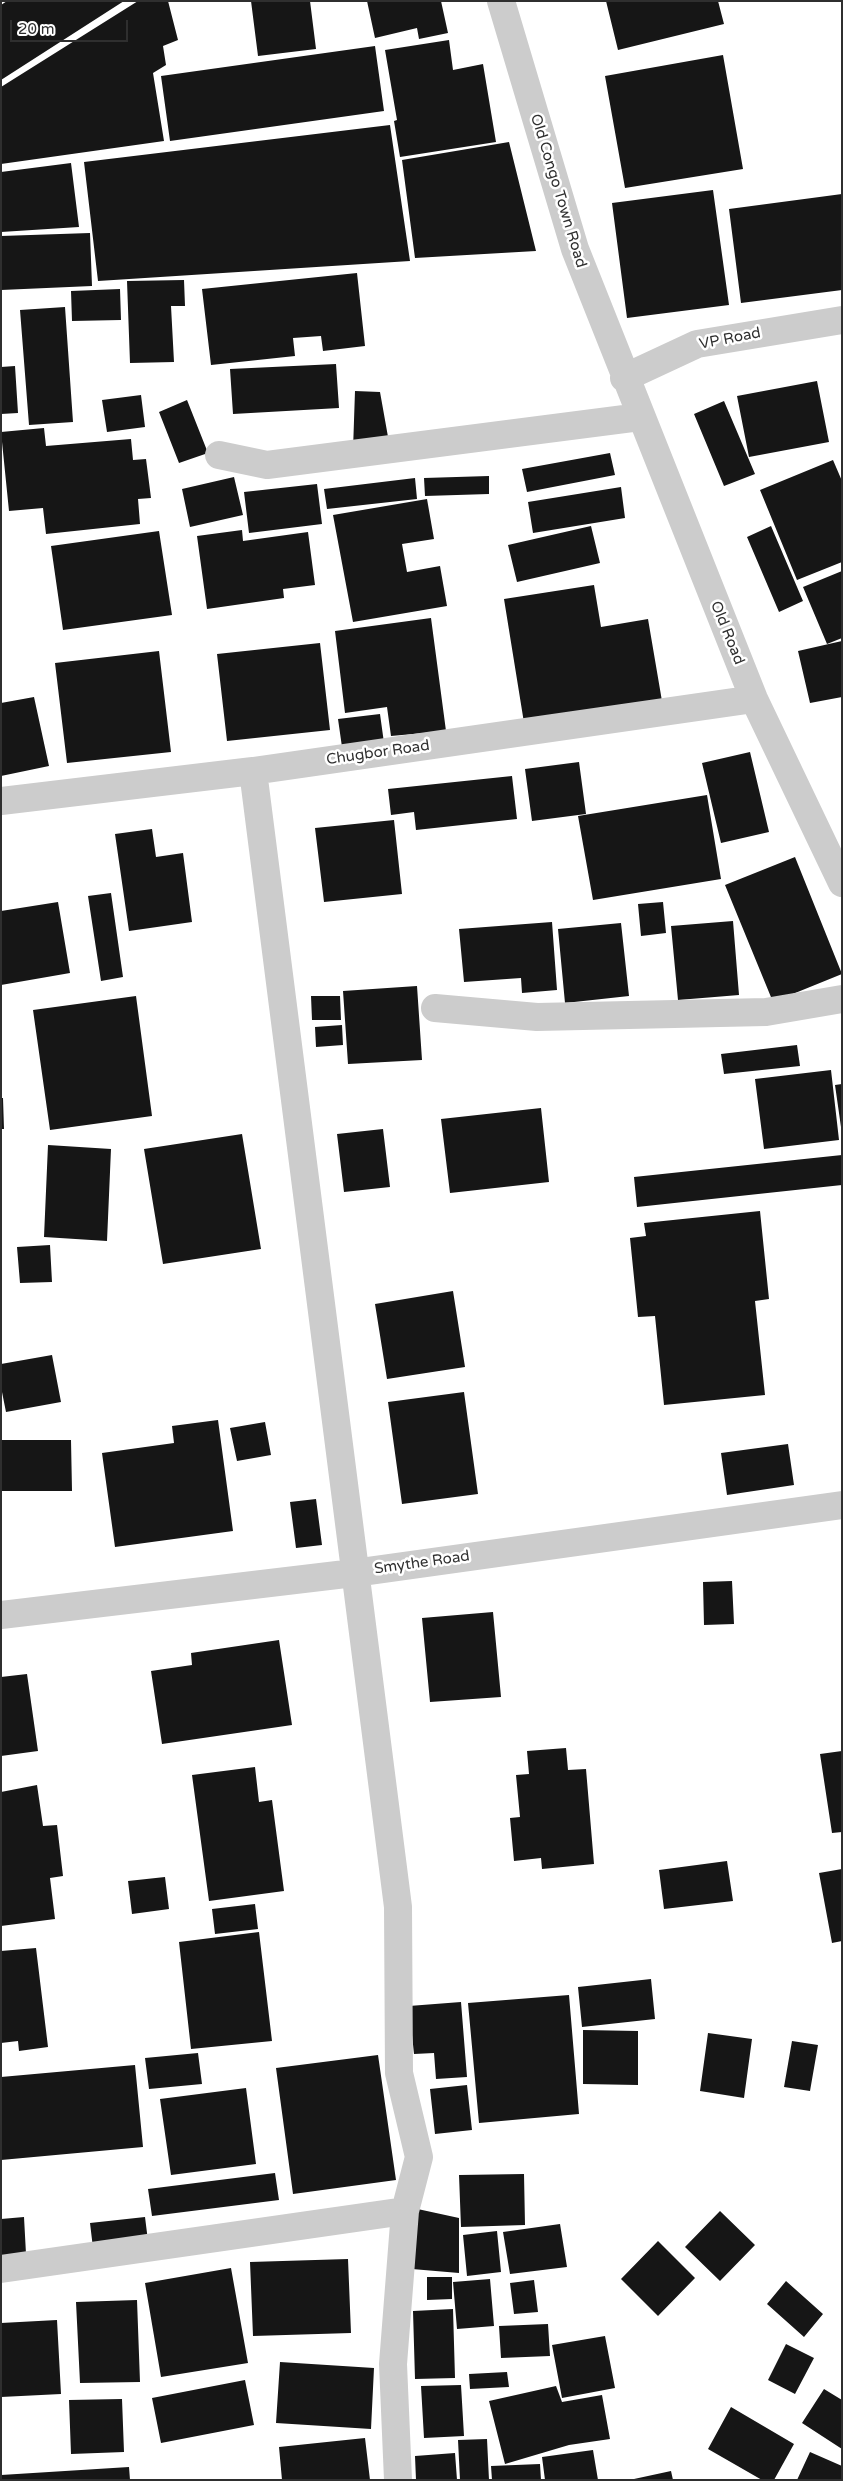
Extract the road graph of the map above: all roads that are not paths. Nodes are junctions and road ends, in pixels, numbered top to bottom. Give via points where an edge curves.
1 (501, 1) edge
2 (842, 320) edge
3 (624, 378) junction
4 (640, 418) junction
5 (219, 455) dead end
6 (754, 699) junction
7 (253, 771) junction
8 (1, 801) edge
9 (842, 882) edge
10 (842, 999) edge
11 (435, 1008) dead end
12 (842, 1505) edge
13 (354, 1573) junction
14 (1, 1615) edge
15 (405, 2211) junction
16 (1, 2269) edge
17 (398, 2480) edge

1 - 3 street, Old Congo Town Road via 575,249
2 - 3 street, VP Road via 697,344
3 - 4 street, Old Road
4 - 5 street via 267,465
4 - 6 street, Old Road
6 - 7 street, Chugbor Road
6 - 9 street, Old Road
7 - 8 street, Chugbor Road
7 - 13 street
10 - 11 street via 756,1012 538,1017
12 - 13 street, Smythe Road
13 - 14 street, Smythe Road
13 - 15 street via 398,1906 399,2073 419,2157
15 - 16 street
15 - 17 street via 393,2364

